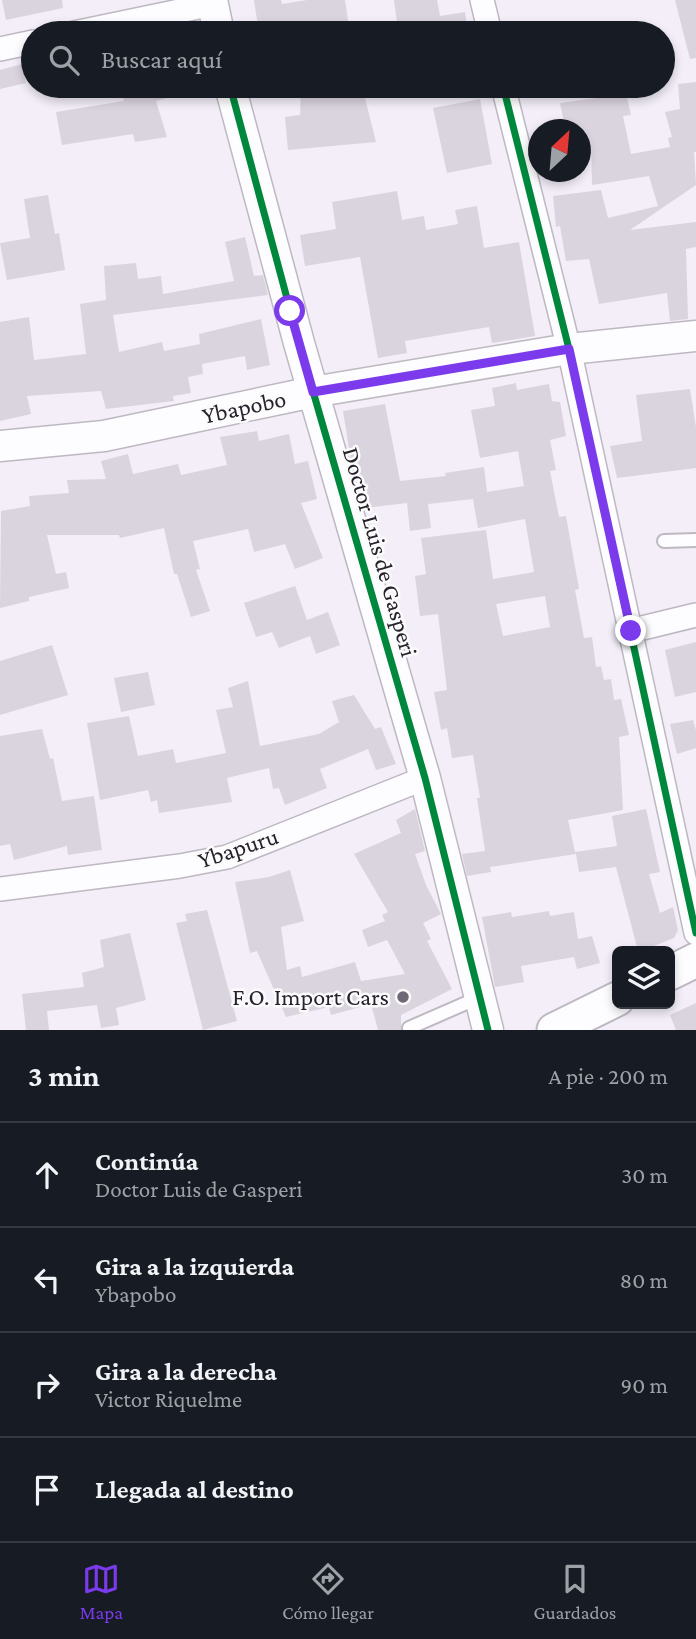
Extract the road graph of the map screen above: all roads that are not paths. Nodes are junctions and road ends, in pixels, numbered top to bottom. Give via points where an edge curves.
1 (482, 0) edge
2 (213, 2) edge
3 (128, 21) edge
4 (217, 21) edge
5 (487, 21) edge
6 (21, 45) edge
7 (0, 49) edge
8 (233, 98) edge
9 (506, 98) edge
10 (696, 336) edge
11 (569, 349) junction
12 (313, 392) junction
13 (0, 446) edge
14 (696, 540) edge
15 (664, 541) dead end
16 (696, 615) edge
17 (631, 631) junction
18 (425, 778) junction
19 (0, 889) edge
20 (696, 933) edge
21 (696, 960) edge
22 (675, 970) edge
23 (480, 997) junction
24 (612, 1001) edge
25 (409, 1028) dead end
26 (488, 1030) edge
27 (554, 1030) edge

1 - 5 street
2 - 3 street
2 - 4 street
6 - 7 street
8 - 12 street, Doctor Luis de Gasperi
9 - 11 street
10 - 11 street, Ybapobo
11 - 12 street, Ybapobo
11 - 17 street
12 - 13 street, Ybapobo via 104,436
12 - 18 street, Doctor Luis de Gasperi
14 - 15 lane
16 - 17 street
17 - 20 street
18 - 19 street, Ybapuru via 227,857
18 - 23 street, Doctor Luis de Gasperi
21 - 22 main road
23 - 25 lane
23 - 26 street, Doctor Luis de Gasperi
24 - 27 main road

